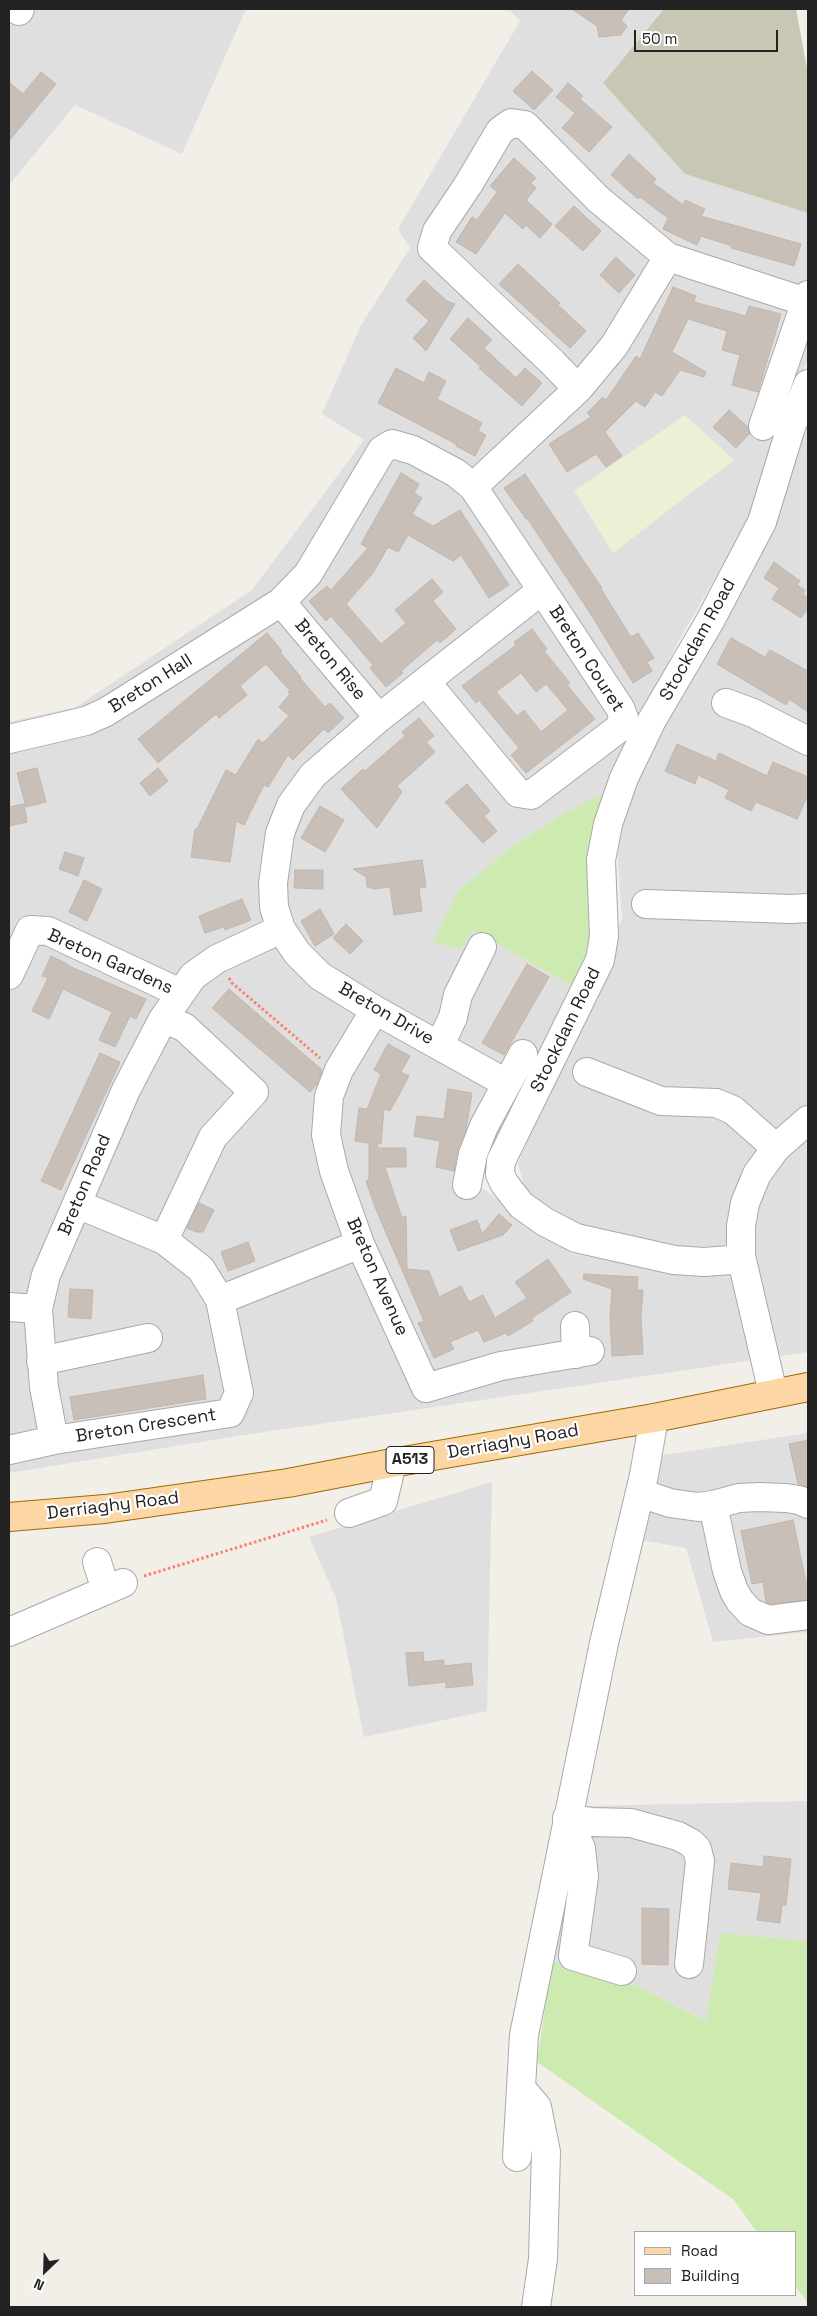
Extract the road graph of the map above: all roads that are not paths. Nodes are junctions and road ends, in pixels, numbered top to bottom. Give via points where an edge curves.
1 (668, 257) junction
2 (807, 298) edge
3 (808, 384) edge
4 (578, 389) junction
5 (760, 412) dead end
6 (473, 487) junction
7 (542, 590) junction
8 (281, 602) junction
9 (426, 682) junction
10 (726, 703) dead end
11 (378, 718) junction
12 (9, 739) edge
13 (808, 741) edge
14 (646, 904) dead end
15 (808, 908) edge
16 (282, 929) junction
17 (482, 948) dead end
18 (9, 975) edge
19 (180, 993) junction
20 (375, 1010) junction
21 (163, 1019) junction
22 (440, 1045) junction
23 (523, 1054) dead end
24 (586, 1072) dead end
25 (506, 1083) junction
26 (808, 1120) edge
27 (776, 1148) junction
28 (467, 1185) dead end
29 (77, 1204) junction
30 (164, 1240) junction
31 (360, 1244) junction
32 (741, 1256) junction
33 (220, 1300) junction
34 (9, 1307) edge
35 (38, 1309) junction
36 (575, 1326) dead end
37 (148, 1338) dead end
38 (41, 1361) junction
39 (808, 1387) edge
40 (773, 1394) junction
41 (654, 1418) junction
42 (54, 1440) junction
43 (9, 1450) edge
44 (392, 1463) junction
45 (640, 1493) junction
46 (808, 1504) edge
47 (713, 1505) junction
48 (349, 1513) road end
49 (9, 1517) edge
50 (98, 1562) dead end
51 (808, 1615) edge
52 (9, 1632) edge
53 (567, 1818) junction
54 (689, 1964) dead end
55 (622, 1971) dead end
56 (521, 2088) junction
57 (517, 2157) dead end
58 (536, 2307) edge

1 - 2 street
1 - 4 street via 614,346
1 - 4 street via 598,199 525,125 510,123 500,130 437,231 432,248
2 - 5 street
3 - 32 street, Stockdam Road via 762,522 710,622 652,720 624,778 608,824 601,860 604,936 600,960 502,1162 500,1174 521,1205 576,1238 674,1260 731,1260
4 - 6 street
6 - 7 street, Breton Hall
6 - 8 street, Breton Hall via 456,473 413,450 392,444 382,450 308,574
7 - 9 street, Breton Couret
7 - 9 street, Breton Couret via 620,708 624,718 618,730 531,795 518,793
8 - 11 street, Breton Rise
8 - 12 street, Breton Hall via 106,712 86,721
9 - 11 street, Breton Couret
10 - 13 street
11 - 16 street, Breton Drive via 313,775 291,805 280,832 273,883 274,907
14 - 15 street
16 - 19 street, Breton Road via 217,959 193,976
16 - 20 street, Breton Drive via 297,953 320,976
17 - 22 street via 458,995
18 - 19 street, Breton Gardens via 30,930 48,931
19 - 21 street, Breton Road
20 - 22 street, Breton Drive
20 - 31 street, Breton Avenue via 339,1070 329,1096 326,1135 334,1170
21 - 29 street, Breton Road via 126,1090
21 - 30 street via 184,1027 254,1092 213,1137
22 - 25 street, Breton Drive
23 - 25 street
24 - 27 street via 661,1101 716,1103 733,1110
25 - 28 street via 473,1154
26 - 27 street
27 - 32 street via 757,1174 744,1203
29 - 30 street, Breton Crescent
29 - 35 street, Breton Road via 46,1275
30 - 33 street, Breton Crescent via 201,1269
31 - 33 street
31 - 36 street, Breton Avenue via 426,1388 501,1366 583,1352
32 - 40 street
33 - 42 street, Breton Crescent via 239,1393 230,1413
34 - 35 street
35 - 38 street, Breton Road
37 - 38 street
38 - 42 street, Breton Road
39 - 40 main road, Derriaghy Road / A513
40 - 41 main road, Derriaghy Road / A513
41 - 44 main road, Derriaghy Road / A513
41 - 45 street
42 - 43 street, Breton Crescent
44 - 48 street via 383,1501
44 - 49 main road, Derriaghy Road / A513 via 230,1492 105,1509
45 - 47 street via 677,1504
45 - 53 street
46 - 47 street via 786,1498 759,1497
47 - 51 street via 727,1571 740,1601 750,1612 768,1620
50 - 52 street via 114,1586
53 - 54 street via 631,1823 692,1843 700,1861
53 - 55 street via 581,1848 584,1877 572,1956
53 - 56 street via 524,2035
56 - 57 street
56 - 58 street via 537,2107 546,2152 543,2259

